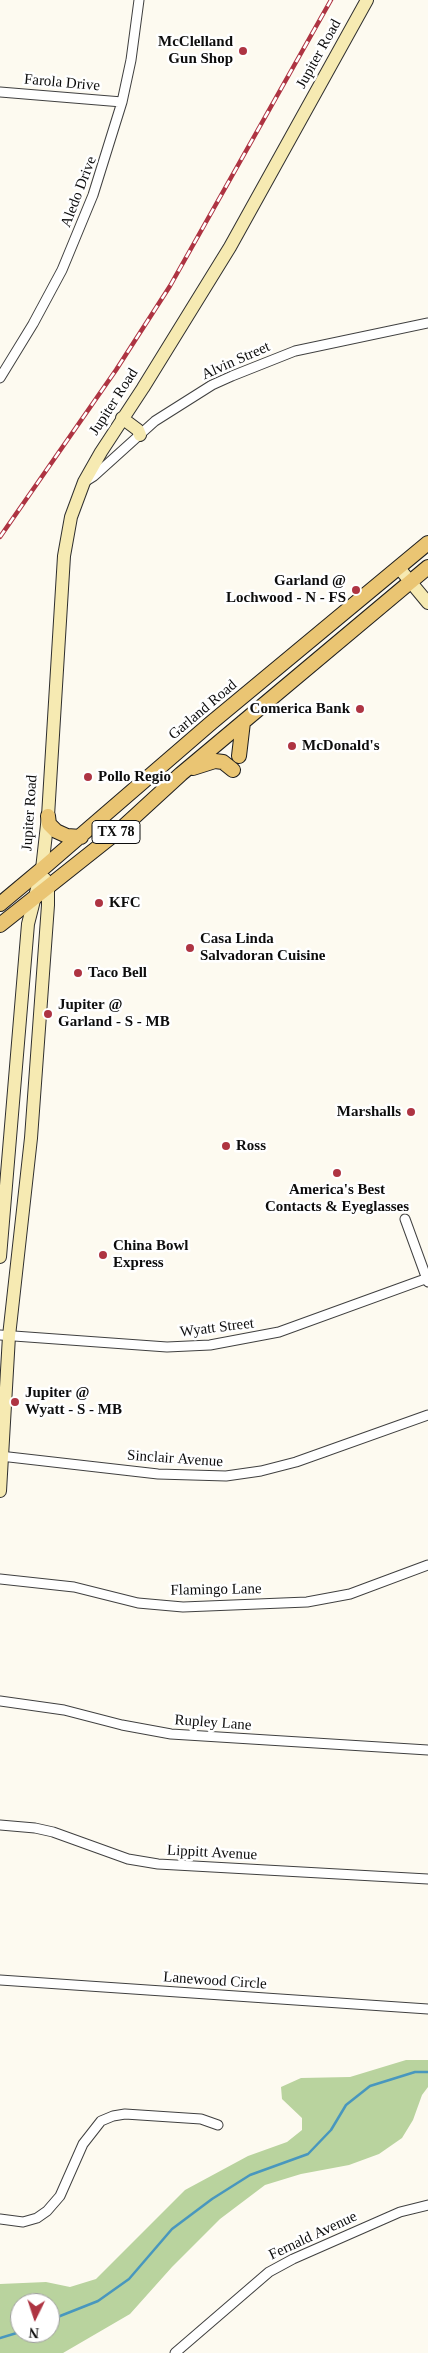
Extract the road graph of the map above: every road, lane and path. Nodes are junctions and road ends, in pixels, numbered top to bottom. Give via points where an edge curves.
1 (139, 0) edge
2 (366, 0) edge
3 (0, 92) edge
4 (122, 102) junction
5 (428, 323) edge
6 (0, 378) edge
7 (120, 421) junction
8 (140, 435) junction
9 (84, 482) junction
10 (428, 543) edge
11 (428, 567) edge
12 (399, 568) junction
13 (410, 582) junction
14 (428, 603) edge
15 (243, 722) junction
16 (239, 756) dead end
17 (233, 770) dead end
18 (181, 774) junction
19 (48, 816) junction
20 (80, 837) junction
21 (42, 869) junction
22 (48, 888) junction
23 (33, 900) junction
24 (0, 904) edge
25 (0, 925) edge
26 (37, 1040) junction
27 (18, 1049) junction
28 (23, 1214) junction
29 (4, 1217) junction
30 (405, 1219) dead end
31 (0, 1257) edge
32 (428, 1280) edge
33 (5, 1335) edge
34 (428, 1415) edge
35 (2, 1456) edge
36 (0, 1491) edge
37 (428, 1565) edge
38 (0, 1579) edge
39 (0, 1701) edge
40 (428, 1750) edge
41 (0, 1825) edge
42 (428, 1879) edge
43 (0, 1980) edge
44 (428, 2009) edge
45 (218, 2125) dead end
46 (428, 2205) edge
47 (0, 2219) edge
48 (176, 2353) edge

1 - 4 street, Aledo Drive
2 - 7 main road, Jupiter Road via 230,247
3 - 4 street, Farola Drive
4 - 6 street, Aledo Drive via 107,156 78,232 33,324
5 - 8 street, Alvin Street via 278,357 212,385 161,417
7 - 8 main road via 134,435
7 - 9 main road, Jupiter Road
8 - 9 street, Alvin Street
9 - 19 main road, Jupiter Road via 66,534
10 - 12 main road, Garland Road / TX 78
11 - 13 main road, TX 78
12 - 13 main road
12 - 20 main road, Garland Road / TX 78 via 210,723
13 - 14 main road
13 - 15 main road, TX 78
15 - 16 main road
15 - 18 main road, TX 78
17 - 18 main road via 215,761
18 - 22 main road, TX 78
19 - 20 main road via 52,829 67,836
19 - 21 main road, Jupiter Road
20 - 21 main road, Garland Road / TX 78
21 - 22 main road, Jupiter Road
21 - 23 main road, Jupiter Road
21 - 24 main road, Garland Road / TX 78
22 - 23 main road, TX 78
22 - 26 main road, Jupiter Road
23 - 25 main road, TX 78
23 - 27 main road, Jupiter Road via 28,924
26 - 27 main road
26 - 28 main road, Jupiter Road
27 - 29 main road, Jupiter Road
28 - 29 main road
28 - 33 main road, Jupiter Road
29 - 31 main road, Jupiter Road
30 - 32 street
32 - 33 street, Wyatt Street via 279,1332 210,1345 167,1347
33 - 35 main road, Jupiter Road
34 - 35 street, Sinclair Avenue via 296,1462 226,1476 158,1474
35 - 36 main road, Jupiter Road
37 - 38 street, Flamingo Lane via 350,1594 307,1602 183,1606 138,1603 74,1587
39 - 40 street, Rupley Lane via 64,1710 170,1734
41 - 42 street, Lippitt Avenue via 44,1830 128,1859 158,1864
43 - 44 street, Lanewood Circle
45 - 47 street via 201,2119 125,2114 101,2121 88,2137 60,2196 47,2211 23,2222
46 - 48 street, Fernald Avenue via 400,2212 269,2272

